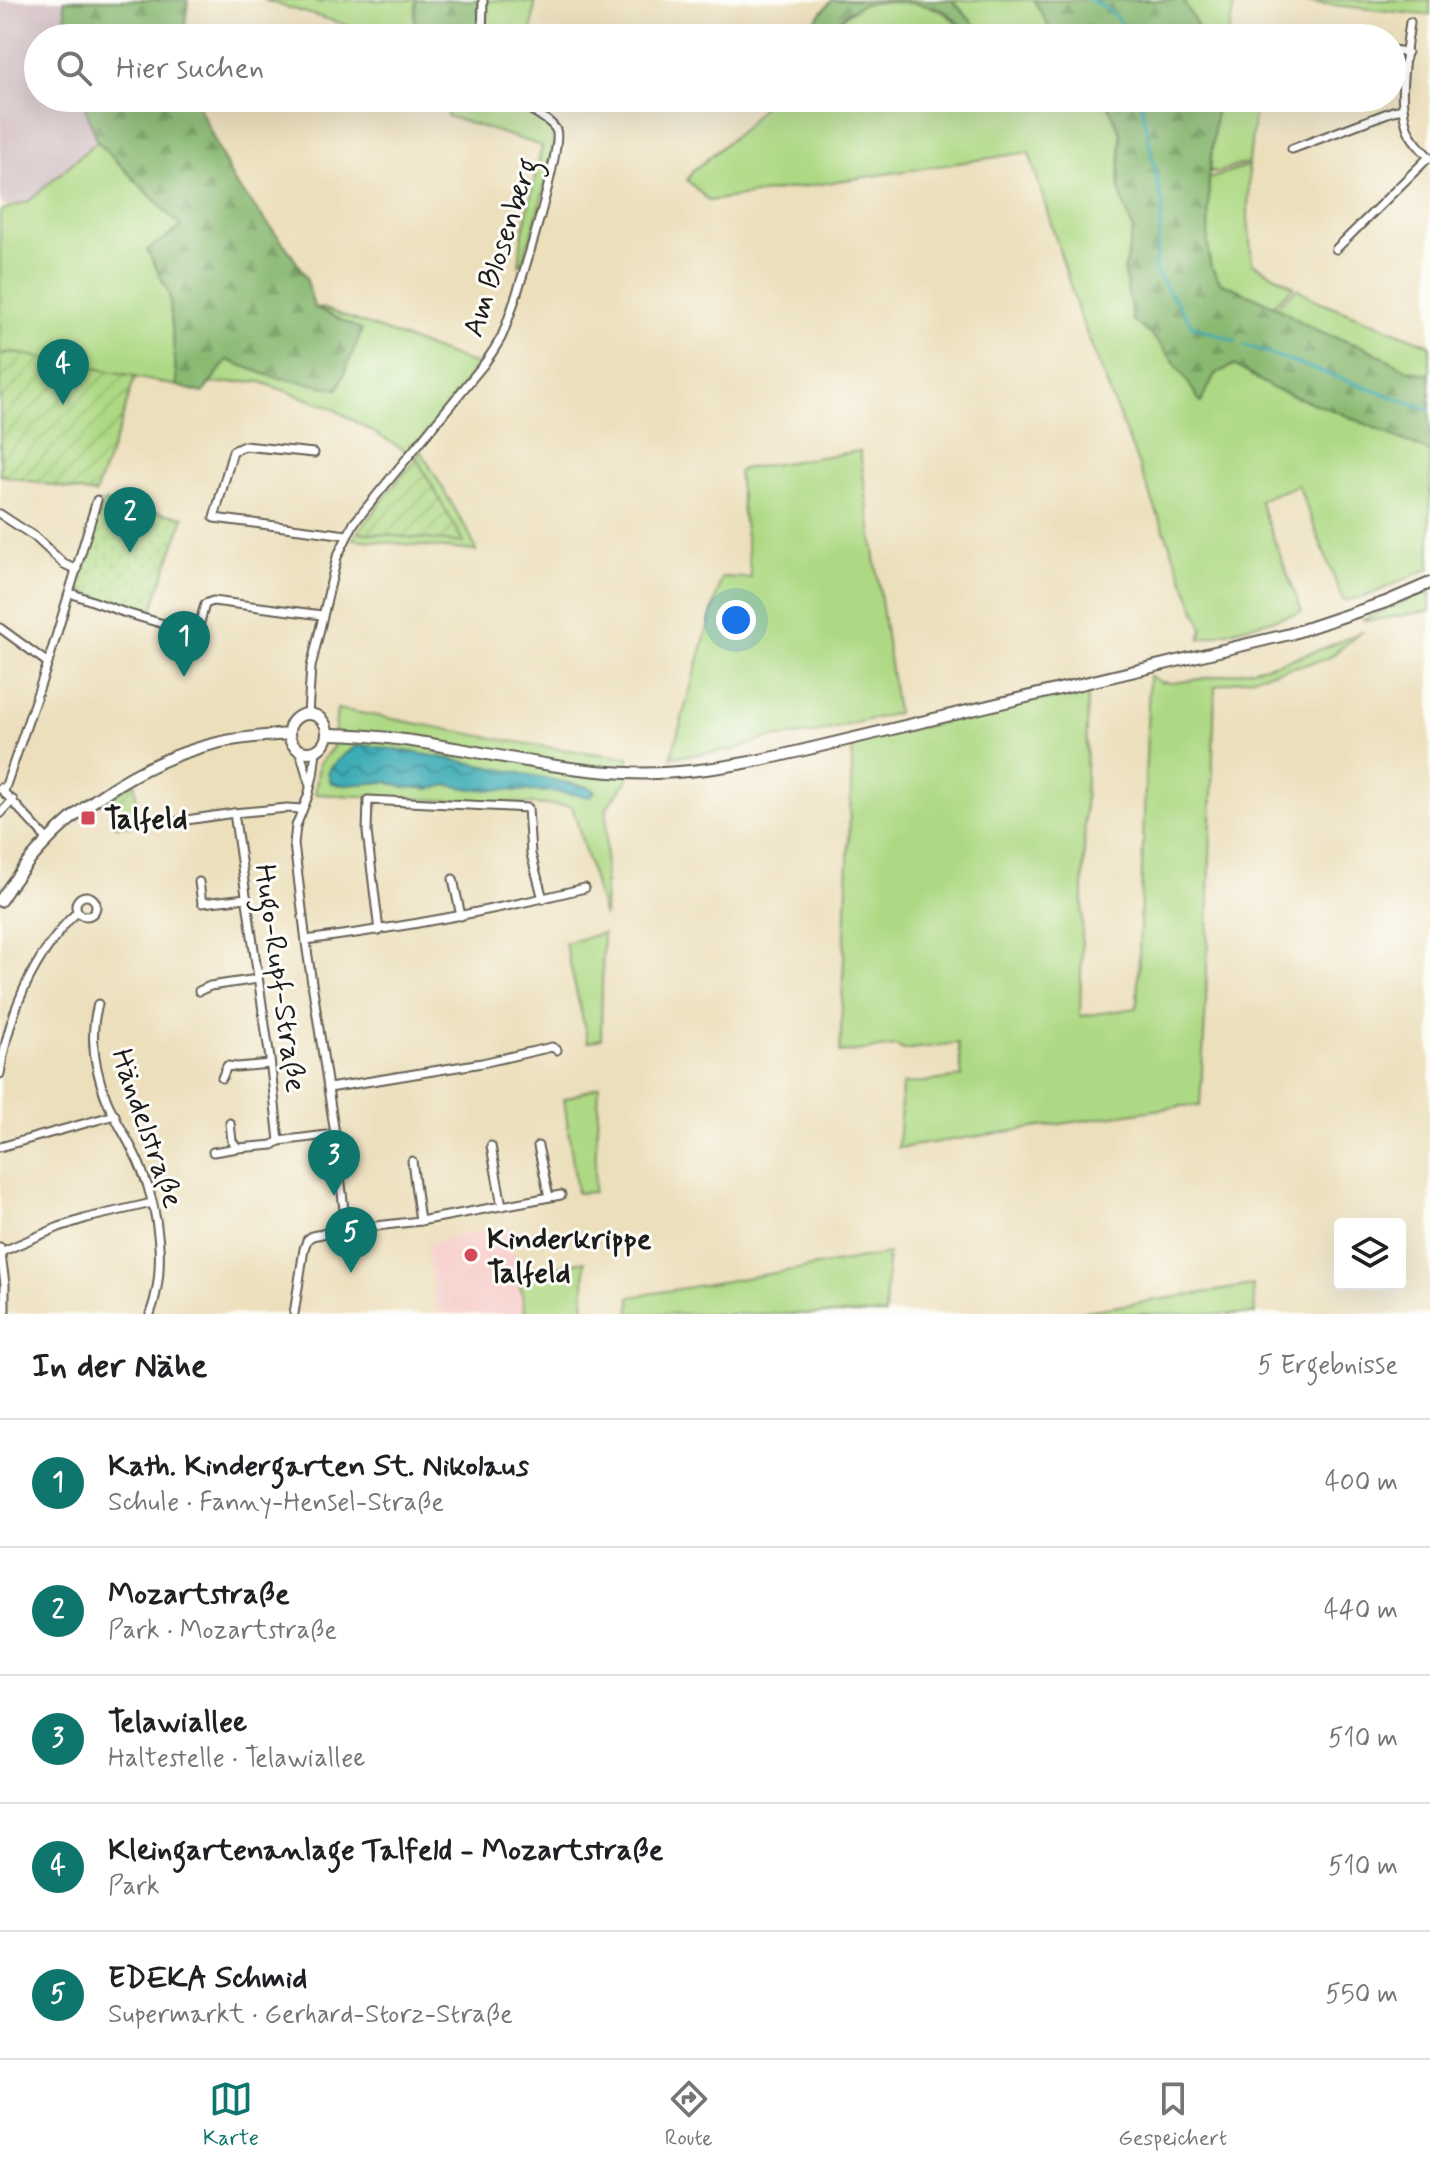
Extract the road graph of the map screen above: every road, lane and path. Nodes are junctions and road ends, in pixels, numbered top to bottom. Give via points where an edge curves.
1 (483, 0) edge
2 (1410, 22) dead end
3 (482, 24) edge
4 (1407, 52) joint
5 (1406, 66) edge
6 (534, 112) edge
7 (1390, 112) edge
8 (1404, 112) edge
9 (1292, 149) dead end
10 (1429, 158) edge
11 (1336, 249) dead end
12 (314, 453) dead end
13 (97, 500) dead end
14 (0, 514) edge
15 (347, 535) junction
16 (77, 570) junction
17 (1430, 583) edge
18 (70, 593) junction
19 (322, 615) junction
20 (0, 628) edge
21 (48, 663) junction
22 (308, 714) junction
23 (289, 734) junction
24 (328, 734) junction
25 (300, 751) junction
26 (316, 751) junction
27 (310, 786) junction
28 (2, 790) edge
29 (13, 800) junction
30 (302, 809) junction
31 (234, 813) junction
32 (0, 814) edge
33 (173, 822) dead end
34 (47, 839) junction
35 (453, 879) dead end
36 (199, 882) dead end
37 (585, 888) dead end
38 (247, 898) junction
39 (543, 899) junction
40 (0, 901) edge
41 (78, 912) dead end
42 (461, 916) junction
43 (379, 931) junction
44 (306, 940) junction
45 (258, 979) junction
46 (199, 991) dead end
47 (98, 1004) dead end
48 (557, 1050) dead end
49 (270, 1064) junction
50 (0, 1074) edge
51 (222, 1078) dead end
52 (329, 1088) junction
53 (115, 1115) junction
54 (230, 1123) dead end
55 (335, 1134) junction
56 (279, 1141) junction
57 (491, 1146) dead end
58 (538, 1146) dead end
59 (0, 1147) edge
60 (238, 1148) junction
61 (213, 1152) dead end
62 (412, 1161) dead end
63 (561, 1195) dead end
64 (549, 1197) junction
65 (152, 1203) junction
66 (502, 1206) junction
67 (420, 1221) junction
68 (341, 1230) junction
69 (1, 1249) edge
70 (5, 1314) edge
71 (150, 1314) edge
72 (294, 1314) edge

1 - 3 street
2 - 4 street
4 - 5 street
6 - 15 street, Am Blosenberg via 556,129 558,144 501,338
7 - 9 street
8 - 10 street via 1410,134
10 - 11 street
12 - 15 street via 236,448 214,518
13 - 16 street
14 - 16 street
15 - 19 street, Am Blosenberg
16 - 18 street
17 - 24 main road via 1290,634 709,769 614,773 418,741
18 - 19 street via 191,632 199,626 205,604 213,601
18 - 21 street
19 - 22 street, Am Blosenberg
20 - 21 street
21 - 28 street
22 - 23 main road via 293,721
22 - 24 main road via 324,721
23 - 25 main road
23 - 34 main road via 225,741 155,765 113,788
24 - 26 main road
25 - 26 main road
25 - 27 street
26 - 27 street
27 - 30 street
28 - 29 street
29 - 32 street
29 - 34 street
30 - 31 street
30 - 44 street via 294,844
31 - 33 street
31 - 38 street, Hugo-Rupf-Straße
34 - 40 main road
35 - 42 street
36 - 38 street via 202,903
37 - 39 street
38 - 45 street, Hugo-Rupf-Straße
39 - 42 street
39 - 43 street via 531,854 528,808 368,800
41 - 50 street via 50,944 21,994
42 - 43 street
43 - 44 street
44 - 52 street
45 - 46 street
45 - 49 street, Hugo-Rupf-Straße
47 - 53 street, Händelstraße via 96,1062
48 - 52 street
49 - 51 street via 227,1066
49 - 56 street, Hugo-Rupf-Straße
52 - 55 street
53 - 59 street
53 - 65 street, Händelstraße
54 - 60 street
55 - 56 street
55 - 68 street via 345,1218
56 - 60 street
57 - 66 street
58 - 64 street
60 - 61 street
62 - 67 street
63 - 64 street
64 - 66 street
65 - 69 street via 87,1218
65 - 71 street, Händelstraße via 159,1255
66 - 67 street
67 - 68 street
68 - 72 street via 307,1240
69 - 70 street

